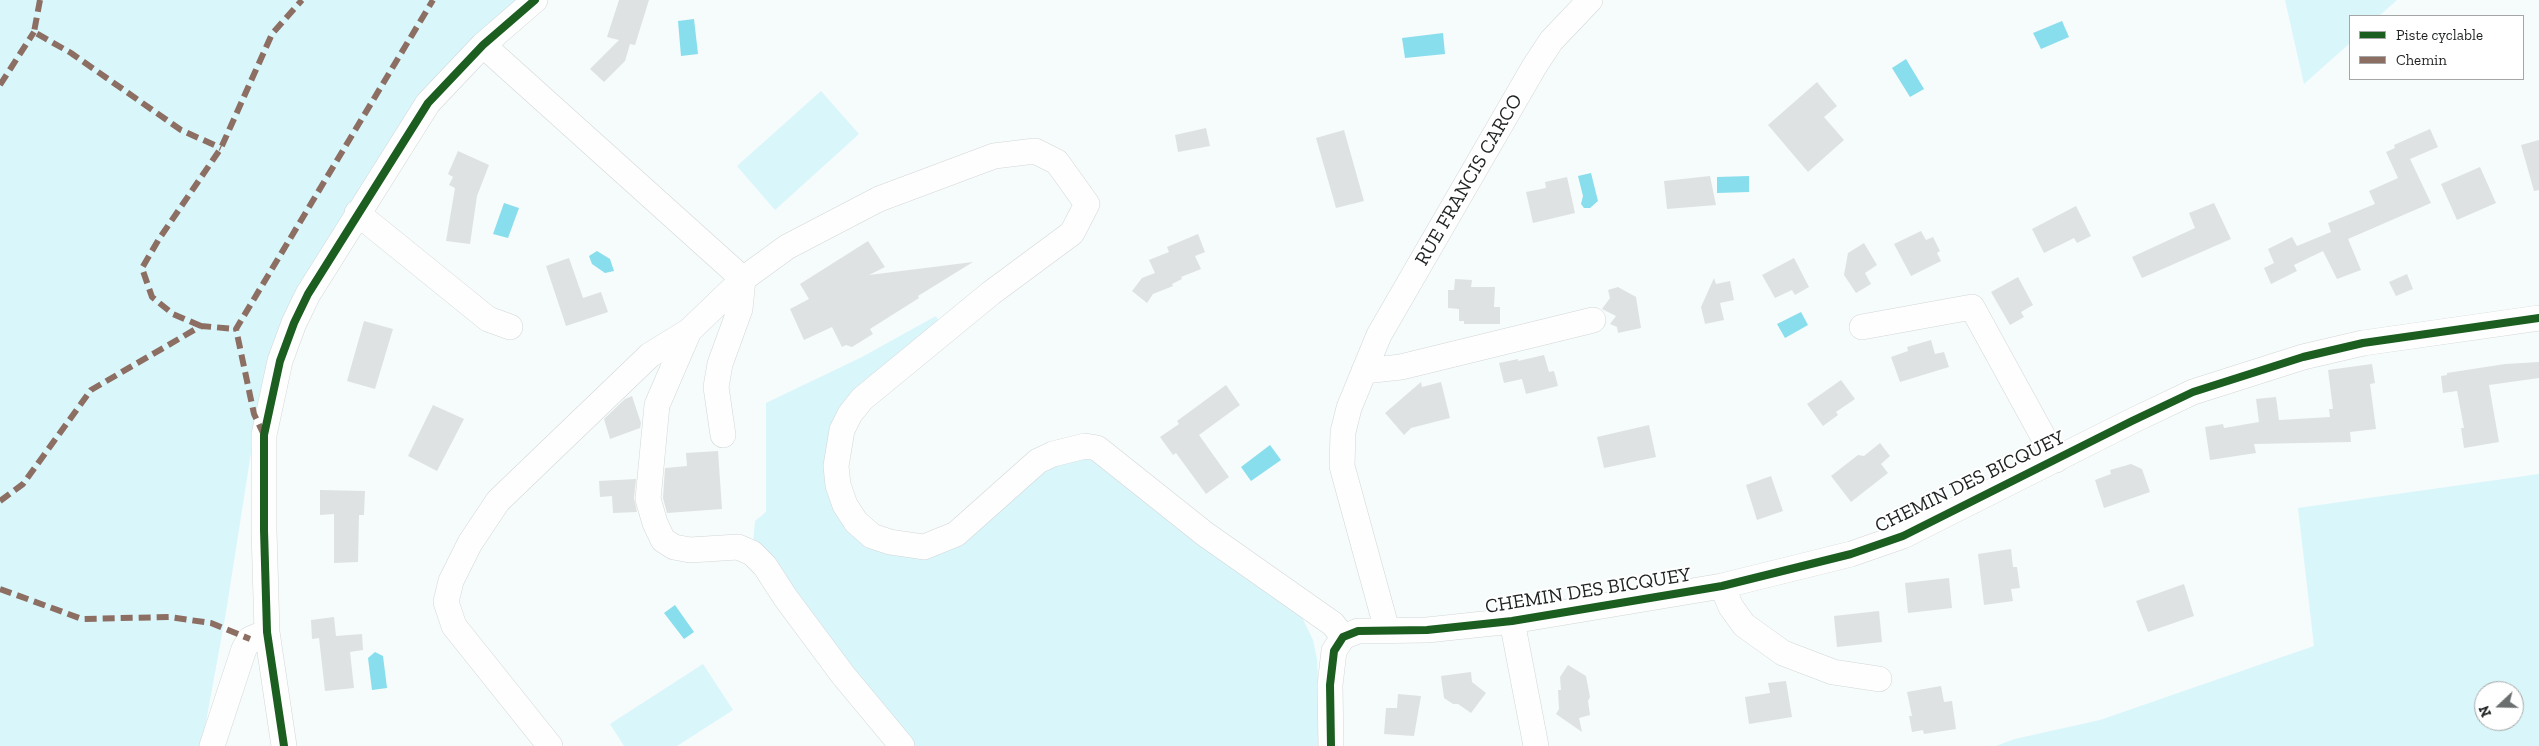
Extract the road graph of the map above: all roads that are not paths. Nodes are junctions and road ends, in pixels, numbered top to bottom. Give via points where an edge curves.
1 (535, 0) edge
2 (1590, 0) edge
3 (483, 45) junction
4 (358, 213) junction
5 (743, 278) junction
6 (2539, 318) edge
7 (1593, 320) dead end
8 (510, 327) dead end
9 (1862, 327) dead end
10 (689, 331) junction
11 (1364, 371) junction
12 (723, 435) dead end
13 (2056, 460) junction
14 (1722, 586) junction
15 (1512, 621) junction
16 (1387, 630) junction
17 (267, 632) junction
18 (1343, 637) junction
19 (1879, 679) dead end
20 (212, 746) edge
21 (284, 746) edge
22 (550, 746) edge
23 (902, 746) edge
24 (1331, 746) edge
25 (1536, 746) edge

1 - 3 street
2 - 11 street, RUE FRANCIS CARCO via 1551,41 1534,67 1379,335
3 - 4 street via 428,103
3 - 5 street
4 - 8 street via 488,319
4 - 17 street via 308,294 294,323 272,391 264,435
5 - 10 street
5 - 12 street via 740,309 720,364 716,388
5 - 18 street via 787,247 879,198 994,156 1035,152 1057,162 1087,204 1072,233 991,293 858,404 842,430 836,466 845,505 856,522 872,536 924,547 956,534 1038,462 1053,454 1085,446 1097,448 1205,534 1333,624
6 - 13 street, CHEMIN DES BICQUEY via 2364,343 2303,357 2193,392
7 - 11 street via 1401,367
9 - 13 street, CHEMIN DES BICQUEY via 1972,306
10 - 22 street via 650,355 498,501 470,543 451,581 446,602 454,626
10 - 23 street via 657,405 648,499 663,540 674,547 690,550 738,547 752,553
11 - 16 street, RUE FRANCIS CARCO via 1345,424 1342,466
13 - 14 street, CHEMIN DES BICQUEY via 1903,536 1851,554
14 - 15 street, CHEMIN DES BICQUEY
14 - 19 street, CHEMIN DES BICQUEY via 1744,625 1783,653 1833,672
15 - 16 street, CHEMIN DES BICQUEY via 1427,630
15 - 25 street, CHEMIN DES BICQUEY
16 - 18 street, CHEMIN DES BICQUEY via 1358,631
17 - 20 street via 250,639 244,649
17 - 21 street
18 - 24 street via 1334,651 1330,685

